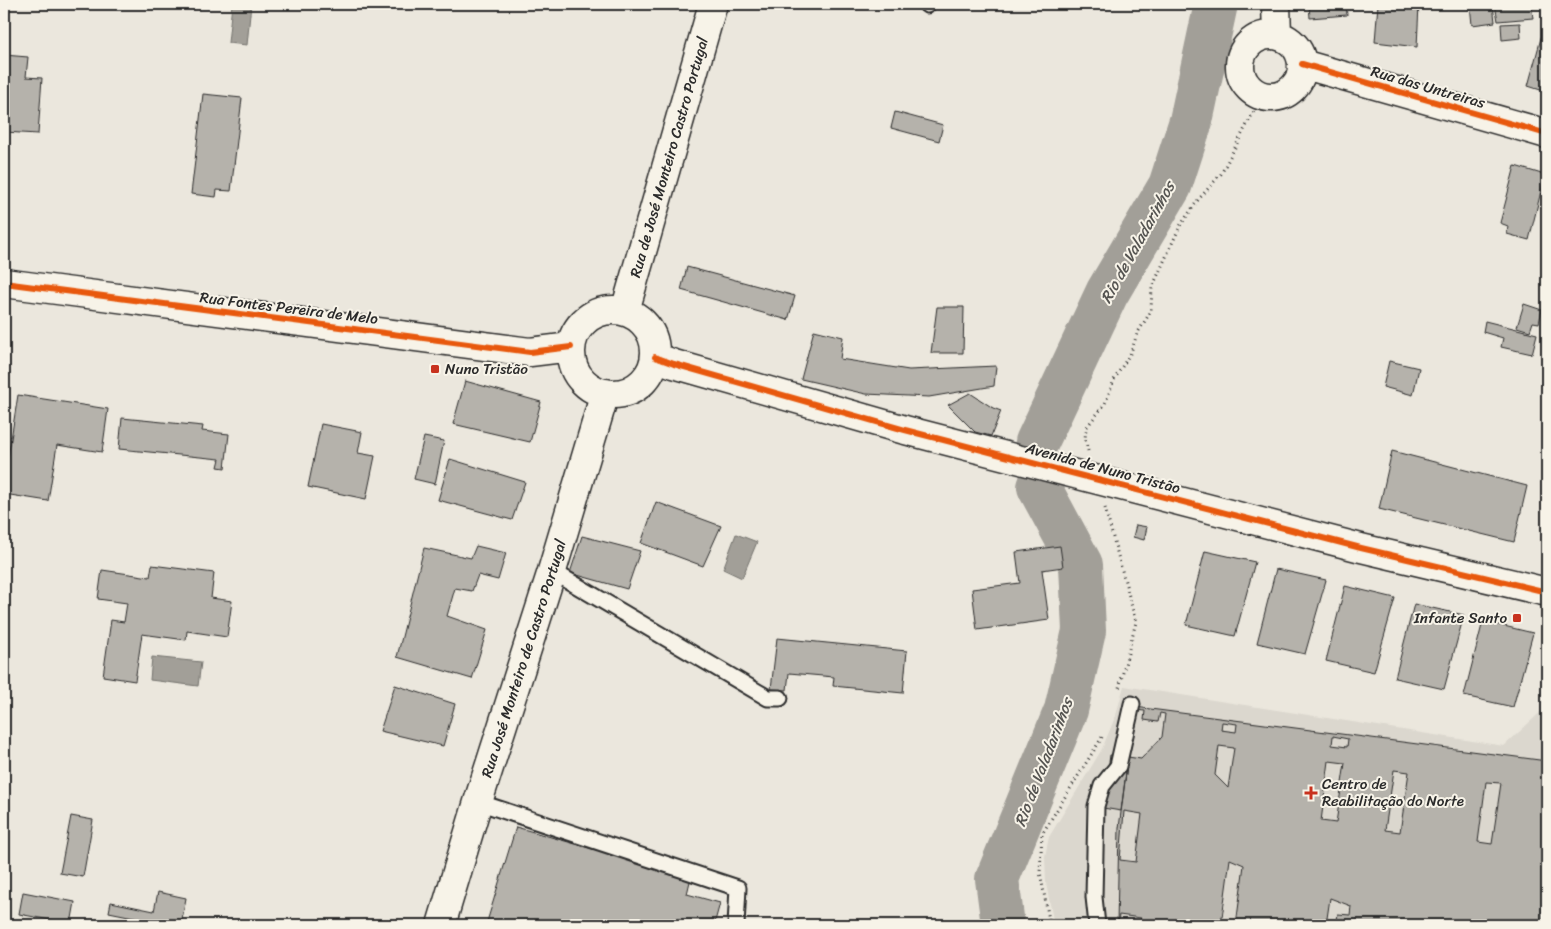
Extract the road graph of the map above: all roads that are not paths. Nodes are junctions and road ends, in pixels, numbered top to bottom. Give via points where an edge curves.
1 (713, 4) edge
2 (1276, 4) edge
3 (1276, 35) junction
4 (1302, 64) junction
5 (1547, 134) edge
6 (4, 284) edge
7 (625, 311) junction
8 (571, 347) junction
9 (655, 357) junction
10 (605, 393) junction
11 (552, 571) junction
12 (1547, 592) edge
13 (780, 698) dead end
14 (1132, 704) dead end
15 (478, 802) junction
16 (441, 925) edge
17 (736, 925) edge
18 (1097, 925) edge

1 - 7 street, Rua de José Monteiro Castro Portugal
2 - 3 street
3 - 4 street via 1294,46
3 - 4 street via 1256,38 1242,53 1240,74 1251,91 1270,98 1289,92 1301,75
4 - 5 street, Rua das Untreiras
6 - 8 street, Rua Fontes Pereira de Melo via 530,352
7 - 8 street via 596,313 584,321
7 - 9 street via 645,324 655,345
8 - 10 street via 576,371 583,382
9 - 10 street via 643,382 632,390 619,394
9 - 12 street, Avenida de Nuno Tristão via 905,430
10 - 11 street, Rua José Monteiro de Castro Portugal
11 - 13 lane via 768,698
11 - 15 street, Rua José Monteiro de Castro Portugal
14 - 18 lane via 1118,766 1102,786 1096,806 1094,897
15 - 16 street, Rua José Monteiro de Castro Portugal
15 - 17 lane via 738,888

